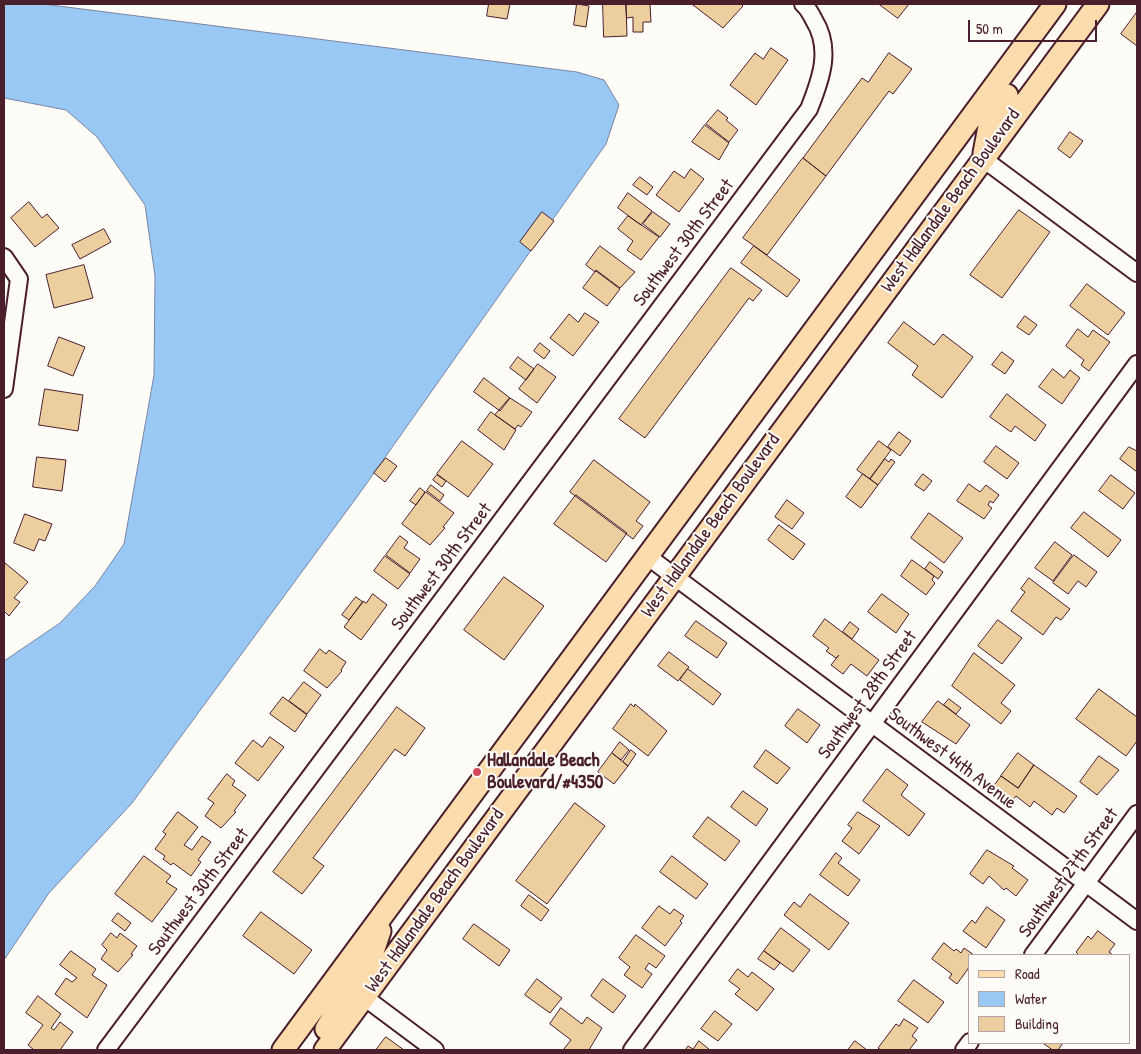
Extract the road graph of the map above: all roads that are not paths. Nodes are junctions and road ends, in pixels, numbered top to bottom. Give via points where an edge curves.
1 (803, 4) edge
2 (1055, 4) edge
3 (1066, 4) edge
4 (1098, 4) edge
5 (953, 143) junction
6 (982, 158) junction
7 (4, 257) edge
8 (1137, 273) edge
9 (881, 295) junction
10 (1137, 364) edge
11 (4, 389) edge
12 (647, 556) junction
13 (674, 576) junction
14 (872, 724) junction
15 (1137, 814) edge
16 (1086, 883) junction
17 (391, 903) junction
18 (1137, 922) edge
19 (1034, 954) edge
20 (352, 956) junction
21 (364, 998) junction
22 (106, 1050) edge
23 (283, 1050) edge
24 (313, 1050) edge
25 (325, 1050) edge
26 (435, 1050) edge
27 (632, 1050) edge

1 - 22 street, Southwest 30th Street via 820,30 825,51 821,78 809,108
2 - 5 main road, West Hallandale Beach Boulevard
3 - 6 main road via 1061,20 991,116
4 - 6 main road, West Hallandale Beach Boulevard
5 - 9 main road via 952,176 886,265
5 - 12 main road, West Hallandale Beach Boulevard
6 - 8 street
6 - 9 main road, West Hallandale Beach Boulevard
7 - 11 street via 19,280
9 - 13 main road, West Hallandale Beach Boulevard
10 - 14 street, Southwest 28th Street
12 - 13 street, Southwest 44th Avenue
12 - 17 main road, West Hallandale Beach Boulevard
13 - 14 street, Southwest 44th Avenue
13 - 21 main road, West Hallandale Beach Boulevard
14 - 16 street, Southwest 44th Avenue
14 - 27 street, Southwest 28th Street
15 - 16 street, Southwest 27th Street
16 - 18 street, Southwest 44th Avenue
16 - 19 street, Southwest 27th Street
17 - 20 main road, West Hallandale Beach Boulevard
17 - 21 main road via 364,978
20 - 23 main road, West Hallandale Beach Boulevard
20 - 24 main road via 343,1000
21 - 25 main road, West Hallandale Beach Boulevard
21 - 26 street

